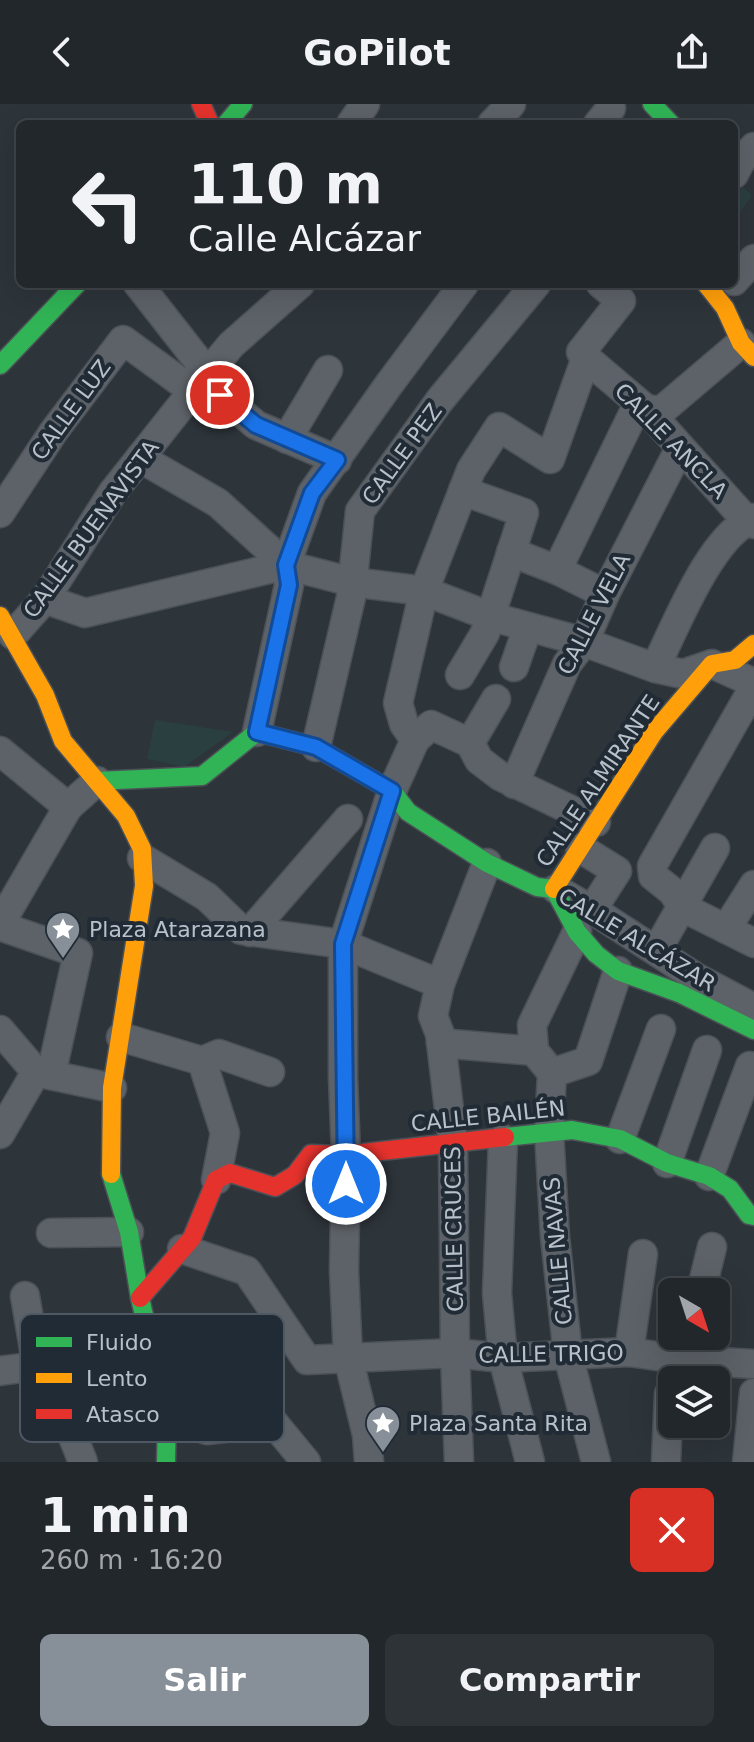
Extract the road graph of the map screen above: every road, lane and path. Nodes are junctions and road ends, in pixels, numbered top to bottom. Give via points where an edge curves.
1 (243, 104) edge
2 (511, 104) edge
3 (229, 120) edge
4 (496, 120) edge
5 (754, 147) edge
6 (738, 166) edge
7 (754, 259) edge
8 (738, 273) edge
9 (73, 288) edge
10 (141, 288) edge
11 (295, 288) edge
12 (461, 288) edge
13 (533, 288) edge
14 (606, 288) edge
15 (722, 288) edge
16 (747, 350) edge
17 (586, 358) junction
18 (0, 365) edge
19 (328, 370) dead end
20 (198, 385) junction
21 (646, 409) junction
22 (287, 439) junction
23 (680, 448) junction
24 (140, 458) junction
25 (337, 460) junction
26 (463, 491) junction
27 (0, 513) edge
28 (752, 521) edge
29 (511, 552) junction
30 (286, 565) junction
31 (557, 570) junction
32 (352, 582) junction
33 (424, 591) junction
34 (605, 594) junction
35 (45, 599) junction
36 (489, 616) junction
37 (6, 626) edge
38 (528, 627) junction
39 (584, 642) junction
40 (754, 644) edge
41 (712, 664) junction
42 (514, 667) dead end
43 (655, 668) junction
44 (460, 675) dead end
45 (754, 685) edge
46 (496, 699) dead end
47 (257, 732) junction
48 (415, 740) junction
49 (470, 743) junction
50 (316, 747) junction
51 (0, 751) edge
52 (97, 781) junction
53 (514, 784) junction
54 (392, 791) junction
55 (68, 807) junction
56 (348, 819) dead end
57 (596, 822) junction
58 (580, 848) junction
59 (715, 848) dead end
60 (142, 858) junction
61 (487, 863) junction
62 (754, 885) edge
63 (554, 889) junction
64 (682, 907) junction
65 (584, 921) junction
66 (0, 925) edge
67 (726, 929) junction
68 (250, 932) junction
69 (754, 943) edge
70 (343, 944) junction
71 (657, 950) junction
72 (618, 971) junction
73 (440, 984) junction
74 (754, 1008) edge
75 (661, 1029) dead end
76 (0, 1030) edge
77 (754, 1030) edge
78 (121, 1037) junction
79 (441, 1043) junction
80 (707, 1050) dead end
81 (534, 1051) junction
82 (202, 1061) junction
83 (750, 1066) dead end
84 (270, 1072) dead end
85 (552, 1073) junction
86 (43, 1074) junction
87 (112, 1088) junction
88 (549, 1132) junction
89 (0, 1134) edge
90 (503, 1139) junction
91 (620, 1139) junction
92 (453, 1143) junction
93 (346, 1155) junction
94 (667, 1163) junction
95 (709, 1176) junction
96 (216, 1180) junction
97 (752, 1210) edge
98 (129, 1232) junction
99 (51, 1233) dead end
100 (712, 1247) dead end
101 (182, 1249) junction
102 (643, 1254) dead end
103 (704, 1278) edge
104 (25, 1296) dead end
105 (140, 1298) junction
106 (28, 1314) edge
107 (144, 1314) edge
108 (276, 1314) edge
109 (284, 1326) edge
110 (629, 1352) junction
111 (455, 1353) junction
112 (568, 1355) junction
113 (348, 1357) junction
114 (503, 1358) junction
115 (683, 1359) edge
116 (754, 1364) edge
117 (20, 1368) edge
118 (0, 1371) edge
119 (754, 1393) edge
120 (284, 1435) edge
121 (667, 1438) edge
122 (75, 1442) edge
123 (366, 1455) edge
124 (83, 1462) edge
125 (306, 1462) edge
126 (459, 1462) edge
127 (530, 1462) edge
128 (596, 1462) edge
129 (666, 1462) edge
130 (747, 1462) edge

1 - 3 main road
2 - 4 street
5 - 6 street
7 - 8 street
9 - 18 main road
10 - 20 street via 199,362
11 - 20 street, CALLE BUENAVISTA via 231,345
12 - 25 street
13 - 32 street, CALLE PEZ via 440,400 360,511
14 - 17 street via 621,301 581,352
15 - 16 main road via 725,308
16 - 21 street via 661,411
17 - 21 street, CALLE ANCLA
17 - 26 street via 550,459 499,427
19 - 22 street
20 - 22 street via 256,425
20 - 24 street, CALLE BUENAVISTA
20 - 27 street, CALLE LUZ via 123,340
21 - 23 street, CALLE ANCLA
21 - 31 street via 636,408
22 - 25 street
23 - 28 street, CALLE ANCLA
23 - 34 street, CALLE VELA
24 - 30 street via 218,503
24 - 35 street, CALLE BUENAVISTA
25 - 30 street via 312,493
26 - 29 street via 524,513
26 - 33 street
28 - 43 street via 729,536 707,564
29 - 31 street
29 - 36 street
30 - 32 street
30 - 35 street via 85,613
30 - 47 street via 289,585
31 - 34 street
32 - 33 street
32 - 50 street, CALLE PEZ
33 - 36 street
33 - 48 street via 398,703
34 - 39 street, CALLE VELA
35 - 37 street, CALLE BUENAVISTA
36 - 38 street
36 - 44 street
37 - 52 main road via 45,695 63,741
38 - 39 street
38 - 42 street
39 - 43 street
39 - 53 street, CALLE VELA via 567,664
40 - 41 main road via 735,660
41 - 43 street via 683,674
41 - 45 street
41 - 57 main road, CALLE ALMIRANTE via 654,732
45 - 64 street via 652,866 653,876
46 - 49 street
47 - 50 main road, CALLE ALCÁZAR
47 - 52 main road via 202,776
48 - 49 street via 431,725
48 - 54 street
49 - 53 street via 479,760
50 - 54 main road, CALLE ALCÁZAR
51 - 55 street
52 - 55 street
52 - 60 main road via 126,816
53 - 57 street
54 - 61 main road, CALLE ALCÁZAR via 408,812
54 - 70 street
55 - 66 street
56 - 68 street
57 - 58 main road, CALLE ALMIRANTE
58 - 63 main road, CALLE ALMIRANTE
58 - 65 street via 617,871
59 - 64 street
60 - 68 street via 207,897 241,930
60 - 78 main road via 144,886
61 - 63 main road, CALLE ALCÁZAR via 537,887
61 - 73 street, CALLE CRUCES
62 - 67 street
63 - 65 street, CALLE ALCÁZAR
64 - 67 street
64 - 71 street
65 - 71 street, CALLE ALCÁZAR
65 - 72 main road via 596,954
65 - 81 street via 532,1025
66 - 86 street via 78,953
67 - 69 street
68 - 70 street
70 - 73 street
70 - 93 street
71 - 74 street, CALLE ALCÁZAR
72 - 77 main road via 679,993
72 - 85 street via 588,1061
73 - 79 street, CALLE CRUCES via 433,1016
75 - 91 street
76 - 86 street
78 - 82 street
78 - 87 main road
79 - 81 street
79 - 92 street, CALLE CRUCES
80 - 94 street
81 - 85 street
82 - 84 street via 219,1054
82 - 96 street via 225,1133
83 - 95 street
85 - 88 street, CALLE NAVAS
86 - 87 street
86 - 89 street
87 - 98 main road via 109,1169
88 - 90 main road, CALLE BAILÉN
88 - 91 main road, CALLE BAILÉN via 572,1130
88 - 112 street, CALLE NAVAS
90 - 92 main road, CALLE BAILÉN
90 - 114 street via 497,1293
91 - 94 main road, CALLE BAILÉN
92 - 93 main road, CALLE BAILÉN
92 - 111 street, CALLE CRUCES
93 - 96 main road, CALLE BAILÉN via 311,1154 295,1175 275,1187 230,1173
93 - 113 street
94 - 95 main road, CALLE BAILÉN
95 - 97 main road, CALLE BAILÉN
96 - 101 main road via 192,1238
98 - 99 street
98 - 105 main road
100 - 103 street
101 - 105 main road
101 - 108 street, CALLE TRIGO via 247,1271
102 - 110 street
104 - 106 street
105 - 107 main road
109 - 113 street, CALLE TRIGO via 307,1360
110 - 112 street, CALLE TRIGO
110 - 115 street, CALLE TRIGO
111 - 113 street, CALLE TRIGO
111 - 114 street, CALLE TRIGO
111 - 126 street, CALLE CRUCES
112 - 114 street, CALLE TRIGO
112 - 128 street, CALLE NAVAS
113 - 123 street
114 - 127 street
115 - 116 street, CALLE TRIGO
117 - 118 street
119 - 130 street
120 - 125 street
121 - 129 street
122 - 124 street

